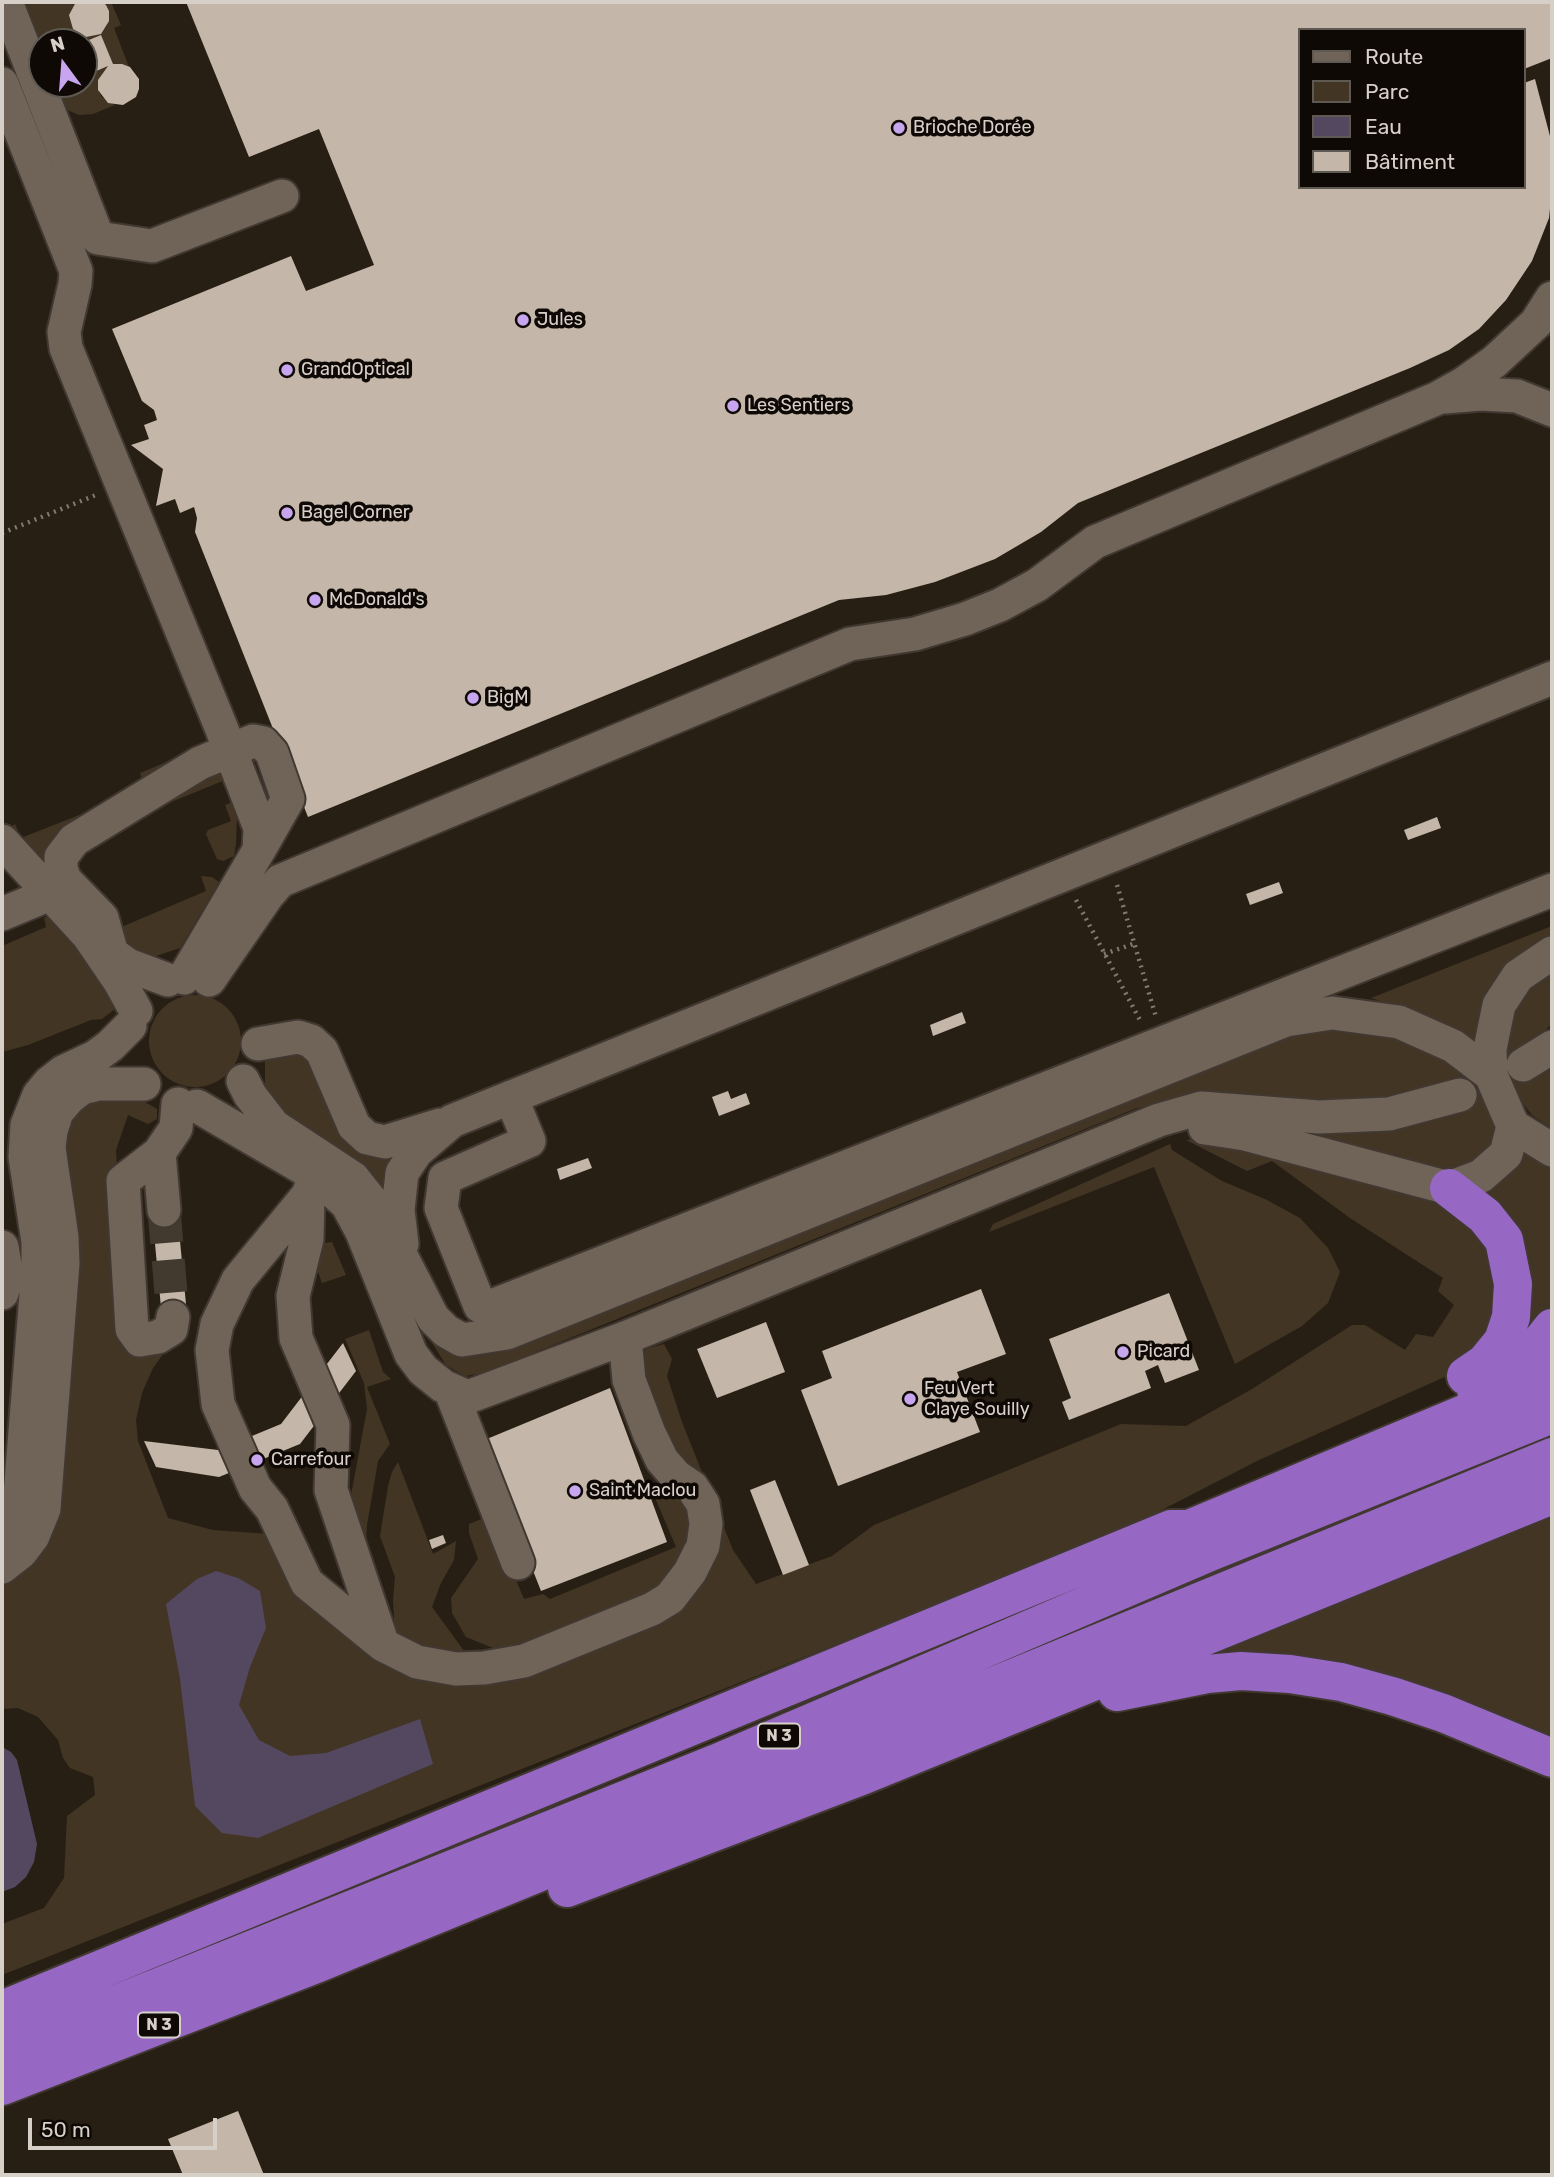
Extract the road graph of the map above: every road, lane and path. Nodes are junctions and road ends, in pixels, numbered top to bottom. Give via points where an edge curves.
1 (6, 2) edge
2 (2, 84) edge
3 (282, 196) dead end
4 (1552, 298) edge
5 (1438, 398) junction
6 (1552, 410) edge
7 (104, 492) dead end
8 (2, 533) edge
9 (1552, 678) edge
10 (229, 750) junction
11 (4, 847) edge
12 (1109, 855) junction
13 (1063, 874) junction
14 (1552, 890) edge
15 (50, 894) junction
16 (2, 914) edge
17 (1133, 944) junction
18 (100, 945) junction
19 (1552, 953) edge
20 (1104, 954) junction
21 (187, 980) junction
22 (1158, 1025) dead end
23 (1147, 1034) dead end
24 (258, 1044) dead end
25 (1552, 1047) edge
26 (1523, 1065) dead end
27 (1491, 1075) junction
28 (243, 1081) dead end
29 (144, 1084) dead end
30 (1460, 1095) dead end
31 (511, 1097) junction
32 (1159, 1120) junction
33 (452, 1121) junction
34 (1513, 1126) junction
35 (1552, 1150) edge
36 (159, 1153) junction
37 (311, 1185) junction
38 (1449, 1188) junction
39 (164, 1210) tunnel mouth
40 (2, 1247) edge
41 (403, 1257) junction
42 (2, 1293) edge
43 (173, 1317) dead end
44 (1552, 1328) edge
45 (625, 1338) junction
46 (1552, 1377) edge
47 (450, 1389) junction
48 (1448, 1395) junction
49 (1552, 1414) edge
50 (1552, 1457) edge
51 (1552, 1495) edge
52 (1171, 1528) junction
53 (2, 1537) edge
54 (518, 1563) dead end
55 (2, 1567) edge
56 (383, 1645) junction
57 (1036, 1706) junction
58 (1552, 1758) edge
59 (316, 1964) junction
60 (2, 2010) edge
61 (2, 2050) edge
62 (2, 2086) edge

1 - 3 street via 98,238 152,246
2 - 10 street via 76,271 64,332 66,348
4 - 5 street via 1536,323 1494,362
5 - 6 street via 1517,396
5 - 21 street via 1095,542 1037,585 1000,605 915,634 850,644 281,881
7 - 8 path
9 - 12 street
10 - 18 street via 75,839 61,858 65,880 102,918
10 - 21 street via 253,741 263,743 272,753 288,799
11 - 15 street
12 - 13 street
12 - 17 path
13 - 20 path
13 - 31 street
14 - 31 street via 489,1307 480,1306 441,1208 445,1178 529,1142
15 - 16 street
15 - 18 street
17 - 20 path
17 - 22 path
18 - 21 street via 128,965
18 - 53 street via 133,1018 110,1046 49,1083 27,1125 25,1157 38,1269 19,1507
19 - 27 street via 1518,976 1499,1005 1490,1049
20 - 23 path
24 - 33 street via 298,1037 322,1051 354,1126 375,1142
25 - 26 street
27 - 34 street
27 - 41 street via 1453,1046 1399,1021 1332,1013 1286,1020 507,1333 484,1338 462,1340 446,1331 433,1318
28 - 41 street via 274,1126 353,1178 376,1207
29 - 55 street via 82,1088 57,1112 51,1131 49,1148 63,1263 44,1509 33,1536
30 - 32 street via 1389,1114 1319,1117 1201,1108
31 - 33 street
32 - 38 street via 1244,1134
32 - 45 street
33 - 41 street via 416,1152 402,1173 398,1210
34 - 35 street
34 - 38 street via 1506,1154 1480,1176
36 - 37 street via 188,1105
36 - 39 street
36 - 43 street via 123,1181 132,1329 140,1340 158,1337 171,1329
37 - 47 street via 347,1204 411,1354 423,1370
37 - 56 street via 307,1239 293,1296 296,1338 333,1425 331,1490
37 - 56 street via 238,1280 217,1324 212,1350 218,1404 255,1488 272,1509 307,1583
38 - 48 highway via 1485,1216 1504,1240 1513,1284 1511,1317 1503,1341
40 - 42 street via 7,1276
44 - 48 highway via 1510,1370 1474,1392
45 - 47 street via 468,1397
45 - 56 street via 629,1380 649,1433 662,1460 692,1487 703,1504 703,1546 670,1598 524,1661 484,1668 417,1662
46 - 52 highway via 1189,1529
47 - 54 street
48 - 52 highway via 1181,1509
49 - 61 highway, N 3 via 1210,1552 718,1763
50 - 59 highway, N 3
51 - 57 highway
52 - 60 highway
57 - 58 highway via 1080,1704 1207,1674 1290,1674 1392,1696
57 - 59 highway via 394,1954
59 - 62 highway, N 3

